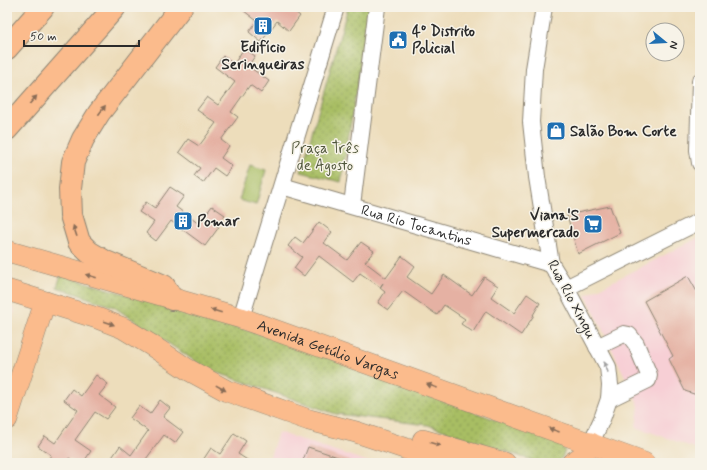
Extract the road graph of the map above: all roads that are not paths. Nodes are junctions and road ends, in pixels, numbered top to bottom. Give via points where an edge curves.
1 (42, 7) edge
2 (115, 7) edge
3 (181, 7) edge
4 (336, 7) edge
5 (377, 7) edge
6 (544, 7) edge
7 (7, 48) edge
8 (700, 81) edge
9 (7, 129) edge
10 (700, 163) edge
11 (282, 186) junction
12 (352, 205) junction
13 (700, 220) edge
14 (7, 251) edge
15 (551, 264) junction
16 (566, 288) junction
17 (7, 290) edge
18 (172, 299) junction
19 (45, 302) junction
20 (240, 318) junction
21 (597, 347) junction
22 (609, 399) junction
23 (7, 419) edge
24 (356, 432) junction
25 (591, 443) junction
26 (449, 463) edge
27 (504, 463) edge
28 (572, 463) edge
29 (644, 463) edge

1 - 7 highway
9 -> 2 highway
18 -> 3 highway via 164,286 106,262 89,252 79,242 71,215 70,189 73,162 83,139 99,113
4 - 11 street
5 - 12 street
6 - 15 street, Rua Rio Xingu via 534,69 531,122 536,178
8 - 10 street
11 - 12 street, Rua Rio Tocantins
11 - 20 street
12 - 15 street, Rua Rio Tocantins
13 - 16 street
18 -> 14 main road, Avenida Getúlio Vargas
15 - 16 street, Rua Rio Xingu
16 - 21 street, Rua Rio Xingu
17 - 19 main road
20 -> 18 main road, Avenida Getúlio Vargas
19 - 23 main road
19 -> 24 main road via 123,328 227,391 309,420
25 -> 20 main road, Avenida Getúlio Vargas
22 -> 21 street, Rua Rio Xingu via 608,367
21 - 22 street via 624,334 629,335 636,344 649,375 648,380
22 - 25 street, Rua Rio Xingu
24 - 26 main road
24 -> 27 main road via 386,431
25 - 28 main road via 581,457
25 - 29 main road, Avenida Getúlio Vargas

